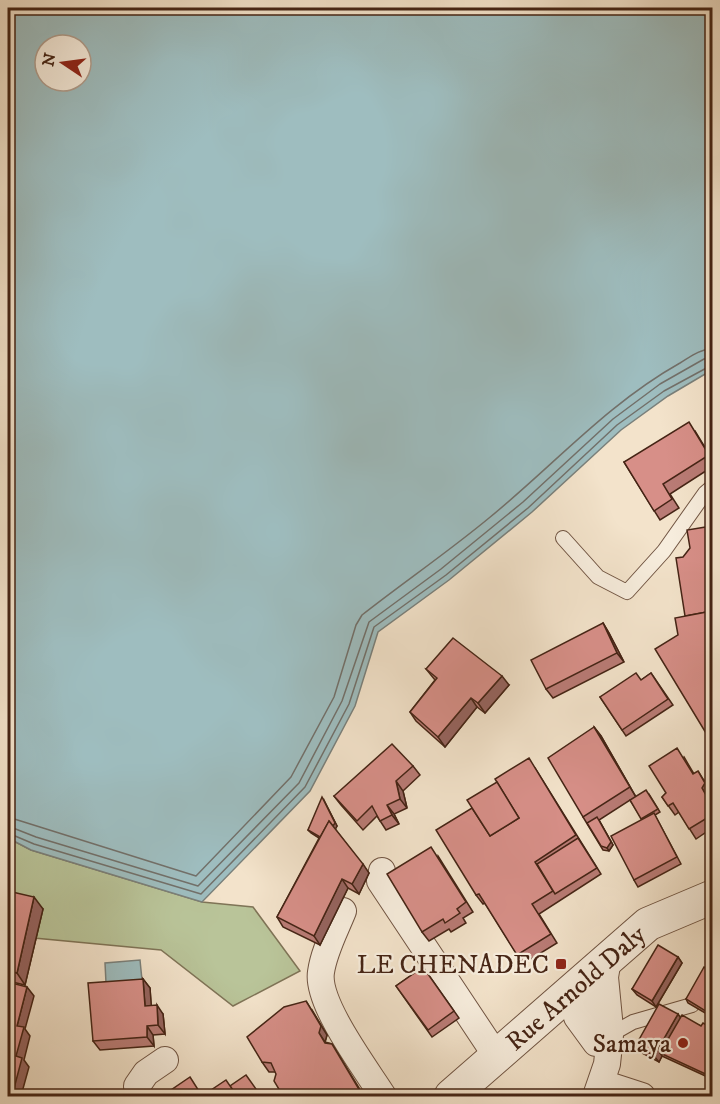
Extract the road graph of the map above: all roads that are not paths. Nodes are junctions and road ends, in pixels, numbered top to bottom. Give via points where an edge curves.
1 (712, 487) edge
2 (563, 538) dead end
3 (382, 871) dead end
4 (712, 897) edge
5 (343, 911) dead end
6 (608, 959) junction
7 (570, 992) junction
8 (692, 1005) edge
9 (531, 1026) junction
10 (497, 1057) junction
11 (165, 1060) dead end
12 (602, 1064) edge
13 (138, 1096) edge
14 (382, 1096) edge
15 (451, 1096) edge
16 (642, 1096) edge

1 - 2 lane via 627,592 598,577
3 - 10 street via 380,881
4 - 6 street, Rue Arnold Daly via 648,924
5 - 14 street via 320,975 329,1010
6 - 7 street, Rue Arnold Daly
6 - 12 street
7 - 9 street, Rue Arnold Daly
7 - 12 street via 585,994
8 - 12 lane via 633,1022
9 - 10 street, Rue Arnold Daly
9 - 12 street via 560,1026
10 - 15 street, Rue Arnold Daly
11 - 13 street via 146,1072 136,1086
12 - 16 street

